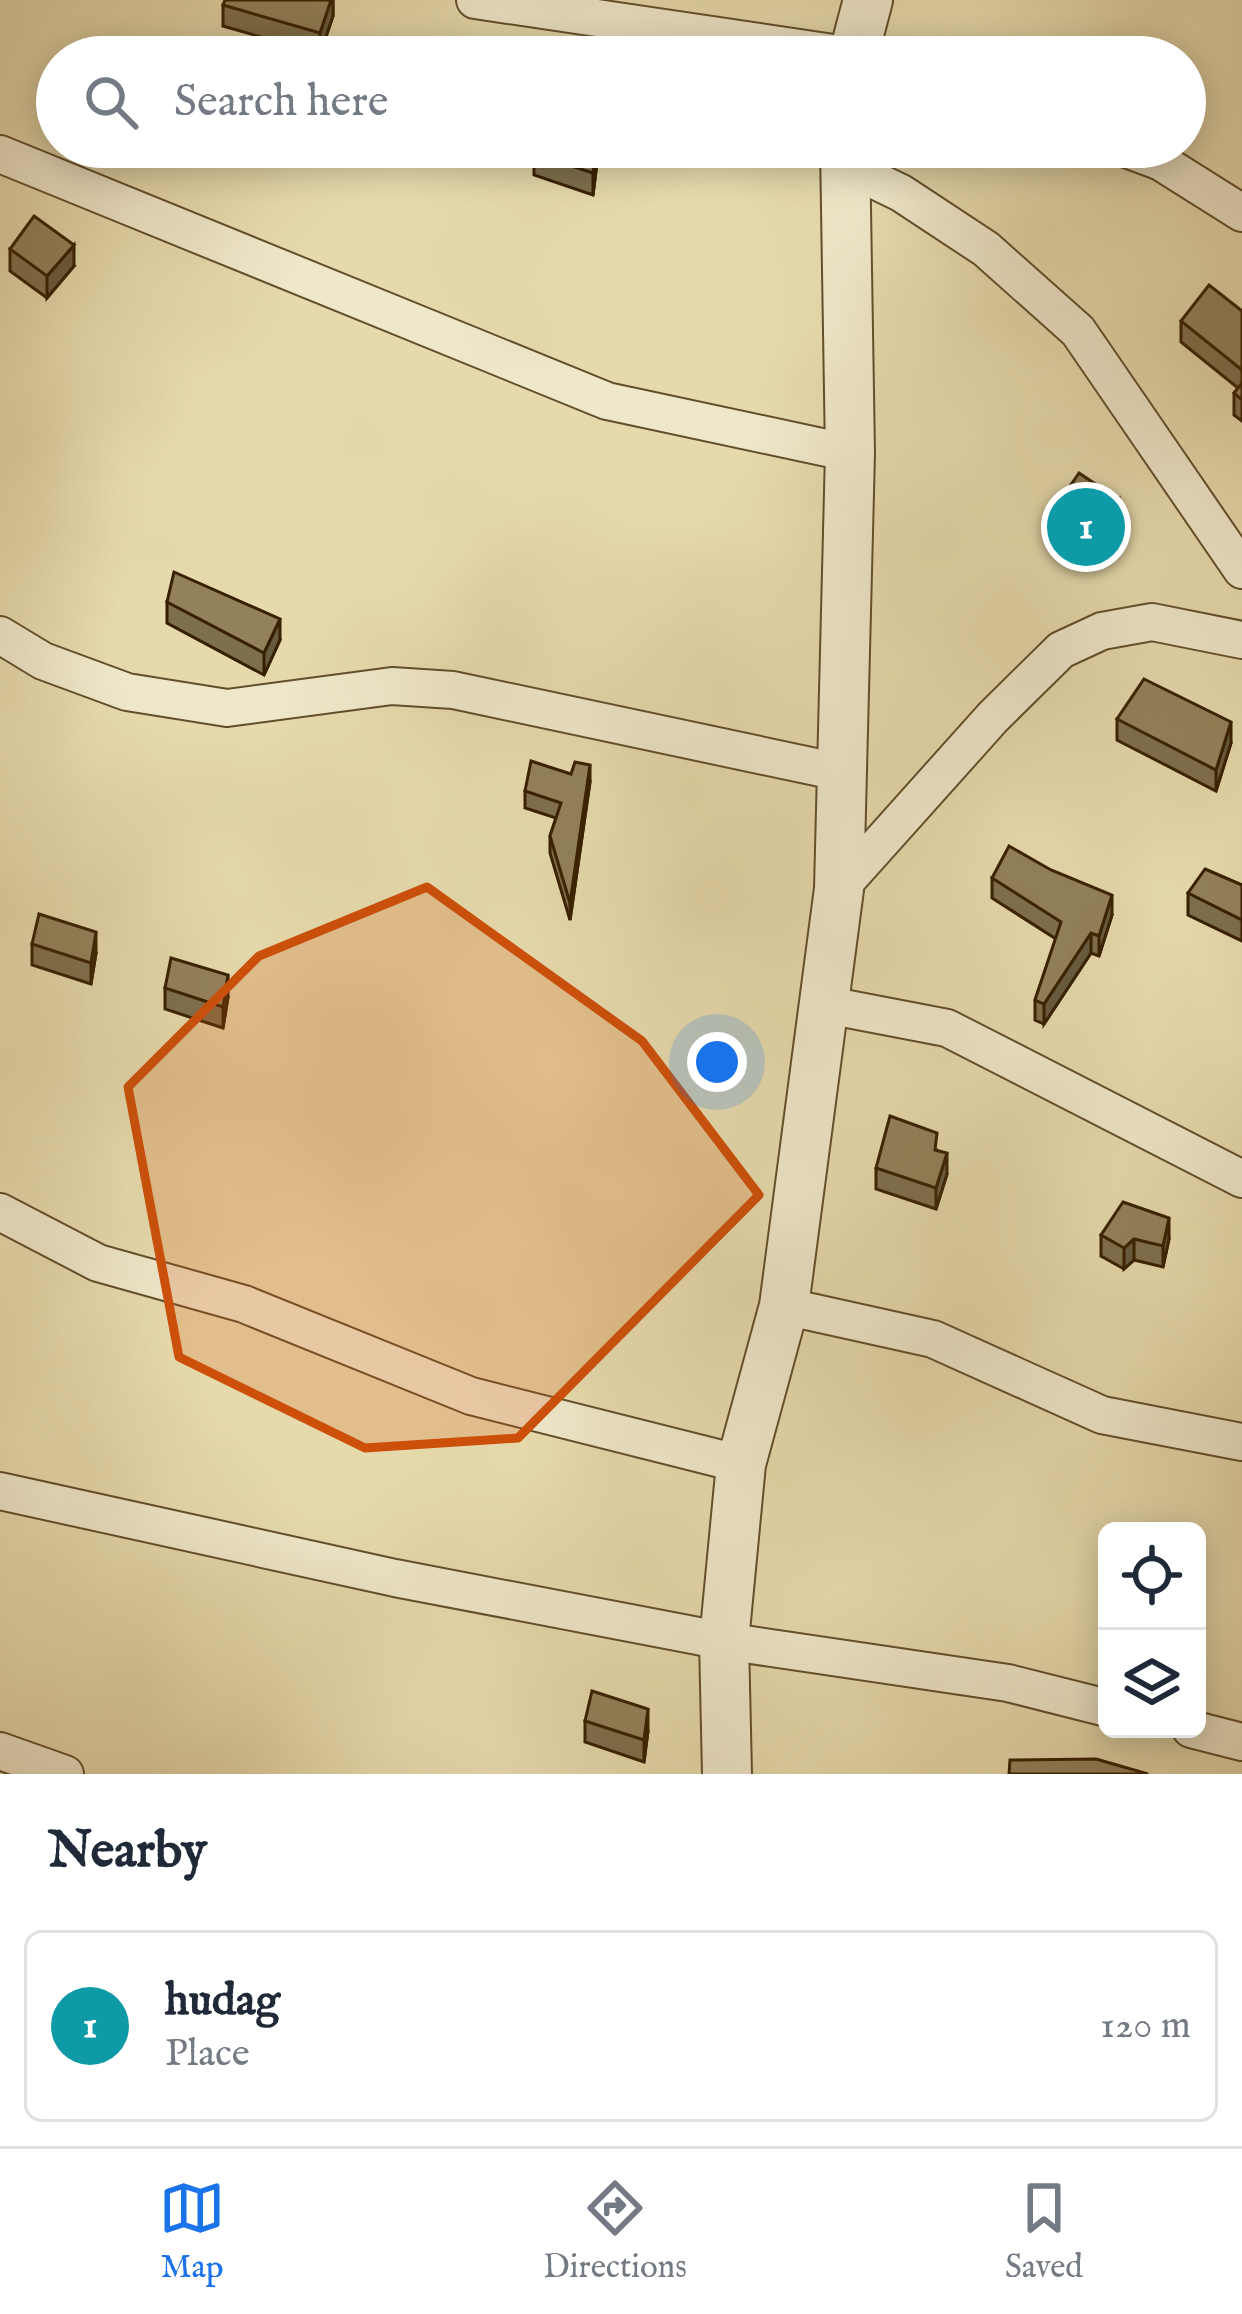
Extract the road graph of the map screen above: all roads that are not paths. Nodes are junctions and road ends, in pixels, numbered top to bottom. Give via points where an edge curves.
1 (476, 0) edge
2 (868, 0) edge
3 (720, 36) edge
4 (860, 36) edge
5 (0, 154) edge
6 (844, 168) edge
7 (862, 168) edge
8 (1171, 168) edge
9 (1242, 213) edge
10 (850, 453) junction
11 (1242, 570) edge
12 (0, 635) edge
13 (1242, 640) edge
14 (844, 773) junction
15 (839, 889) junction
16 (822, 1004) junction
17 (1242, 1179) edge
18 (0, 1212) edge
19 (784, 1306) junction
20 (1242, 1442) edge
21 (741, 1465) junction
22 (0, 1490) edge
23 (724, 1641) junction
24 (1098, 1706) edge
25 (1206, 1733) edge
26 (1242, 1742) edge
27 (0, 1751) edge
28 (65, 1774) edge
29 (727, 1774) edge

1 - 3 street
2 - 4 street
5 - 10 street via 607,401
6 - 10 street
7 - 11 street via 986,248 1078,331
8 - 9 street
10 - 14 street
12 - 14 street via 43,662 127,692 227,708 392,686 453,690
13 - 15 street via 1152,622 1061,650
14 - 15 street
15 - 16 street
16 - 17 street via 947,1028
16 - 19 street
18 - 21 street via 98,1263 244,1304 471,1396
19 - 20 street via 933,1339 1102,1415
19 - 21 street
21 - 23 street
22 - 23 street
23 - 24 street via 1008,1683
23 - 29 street
25 - 26 street
27 - 28 street

